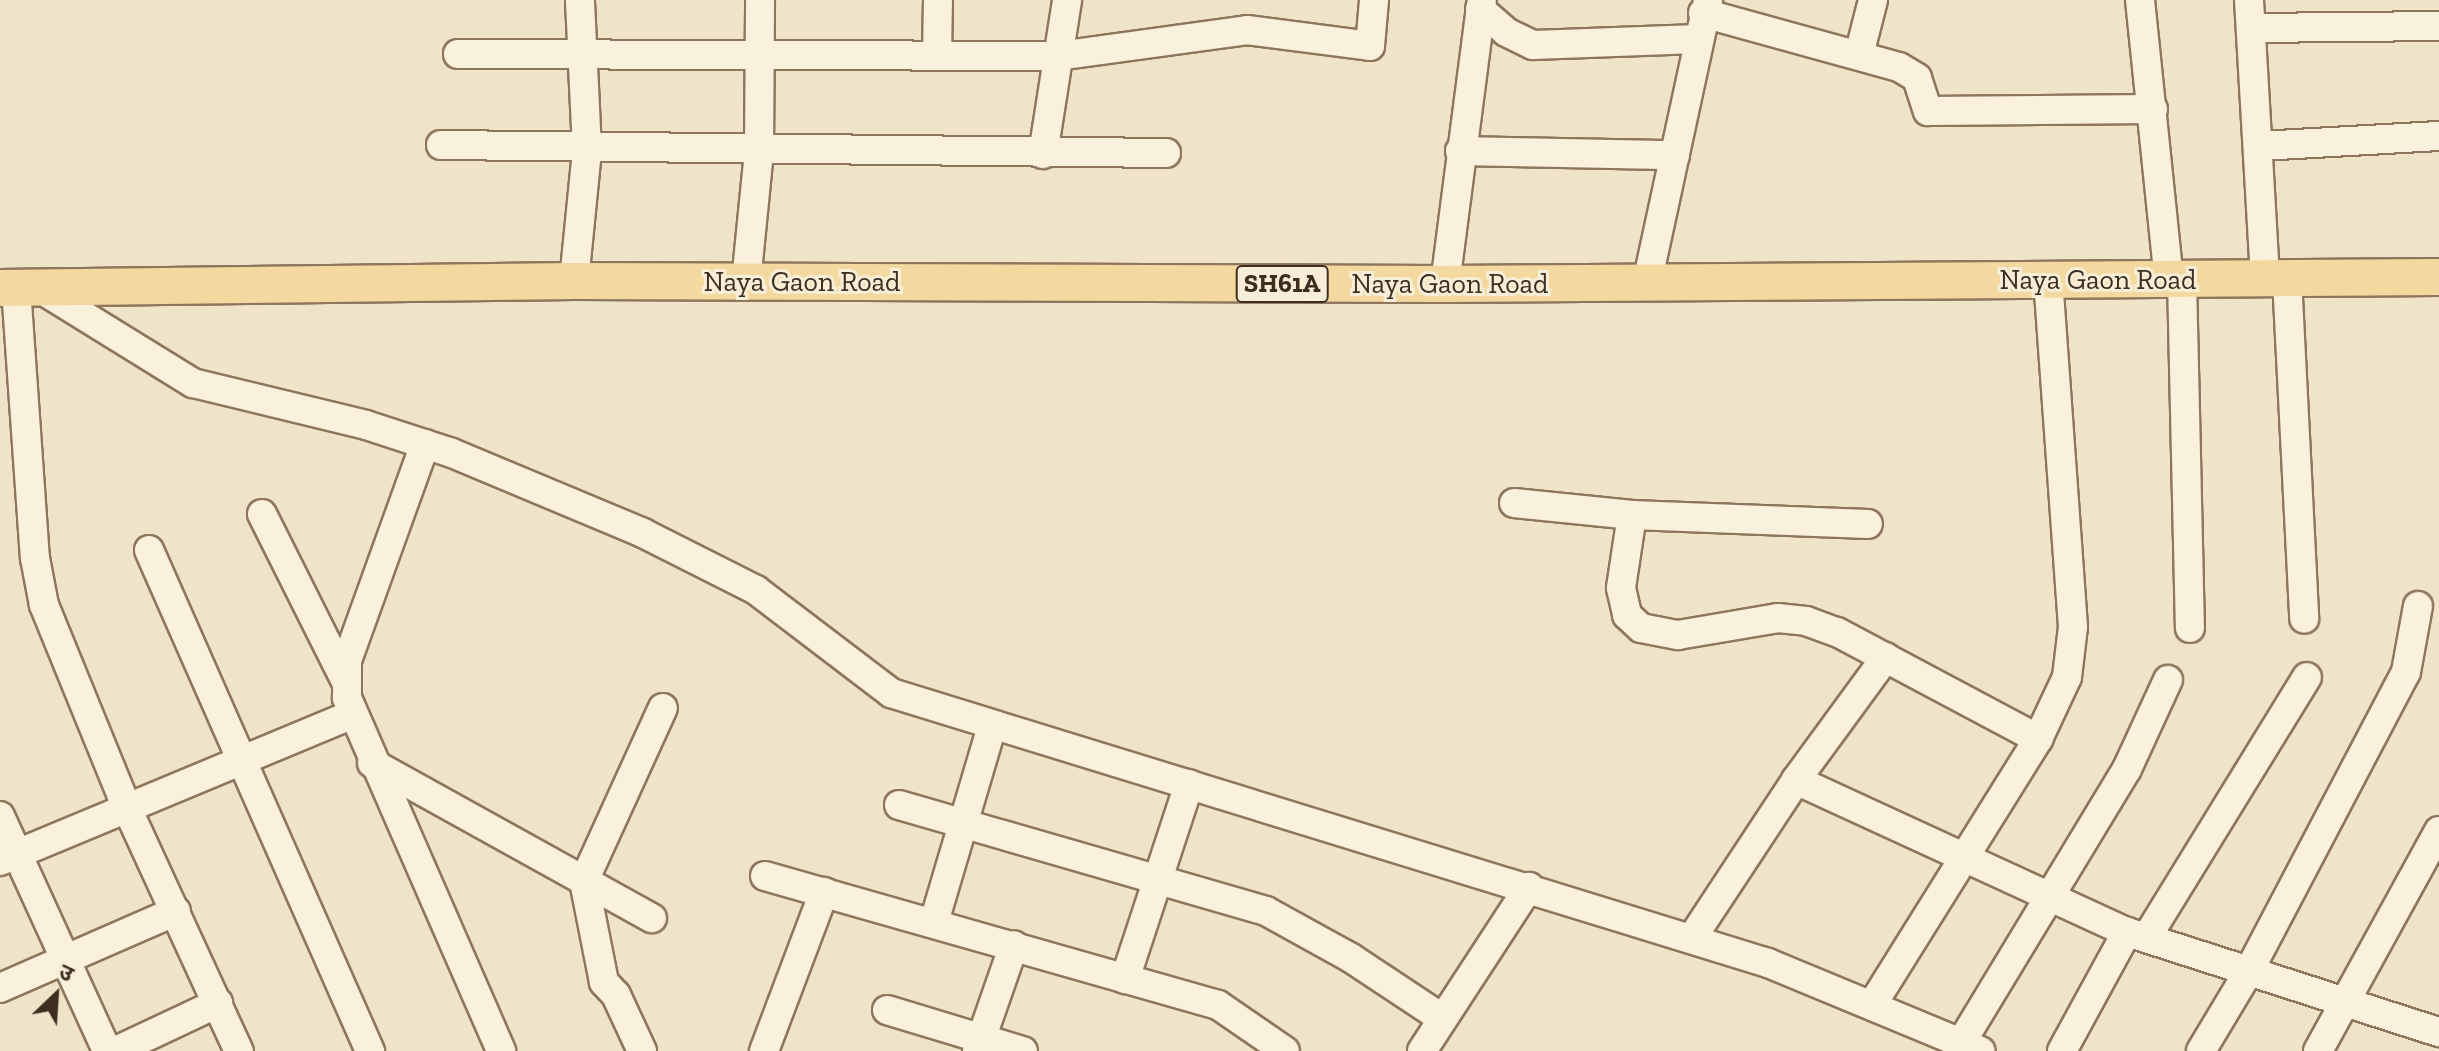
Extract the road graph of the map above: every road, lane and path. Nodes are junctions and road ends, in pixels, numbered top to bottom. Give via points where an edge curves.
1 (580, 0) edge
2 (760, 0) edge
3 (938, 0) edge
4 (1067, 0) edge
5 (1374, 0) edge
6 (1873, 0) edge
7 (2140, 0) edge
8 (1481, 4) edge
9 (2250, 14) edge
10 (1703, 18) edge
11 (2439, 26) edge
12 (582, 50) junction
13 (458, 54) dead end
14 (1859, 55) junction
15 (760, 56) junction
16 (937, 56) junction
17 (1058, 56) junction
18 (2153, 109) junction
19 (2439, 136) edge
20 (441, 145) dead end
21 (2260, 146) junction
22 (587, 150) junction
23 (1460, 151) junction
24 (759, 152) junction
25 (1166, 153) dead end
26 (1043, 154) junction
27 (1675, 155) junction
28 (2439, 277) edge
29 (2276, 278) junction
30 (2175, 279) junction
31 (2048, 280) junction
32 (574, 281) junction
33 (746, 282) junction
34 (1647, 283) junction
35 (1445, 284) junction
36 (27, 288) edge
37 (425, 444) junction
38 (1514, 503) dead end
39 (262, 514) dead end
40 (1632, 515) junction
41 (1868, 524) dead end
42 (149, 550) dead end
43 (2418, 606) dead end
44 (2304, 619) dead end
45 (2190, 628) dead end
46 (1886, 657) junction
47 (2307, 677) dead end
48 (345, 680) junction
49 (2168, 680) dead end
50 (663, 708) dead end
51 (351, 715) junction
52 (992, 726) junction
53 (2038, 739) junction
54 (244, 760) junction
55 (372, 763) junction
56 (1796, 780) junction
57 (1189, 784) junction
58 (899, 805) dead end
59 (127, 808) junction
60 (0, 816) edge
61 (964, 824) junction
62 (2439, 831) edge
63 (8, 857) edge
64 (1962, 857) junction
65 (765, 876) dead end
66 (1158, 877) junction
67 (584, 881) junction
68 (1529, 887) junction
69 (824, 892) junction
70 (2052, 899) junction
71 (176, 911) junction
72 (652, 918) dead end
73 (934, 922) junction
74 (2137, 934) junction
75 (1692, 938) junction
76 (1014, 945) junction
77 (65, 961) junction
78 (2250, 969) junction
79 (1125, 979) junction
80 (0, 988) edge
81 (2342, 1000) junction
82 (218, 1003) junction
83 (1872, 1005) junction
84 (887, 1010) dead end
85 (1443, 1019) junction
86 (2435, 1035) edge
87 (979, 1044) edge
88 (1971, 1047) edge
89 (107, 1051) edge
90 (116, 1051) edge
91 (239, 1051) edge
92 (370, 1051) edge
93 (501, 1051) edge
94 (642, 1051) edge
95 (764, 1051) edge
96 (1023, 1051) edge
97 (1285, 1051) edge
98 (1422, 1051) edge
99 (2062, 1051) edge
100 (2201, 1051) edge
101 (2318, 1051) edge

1 - 12 street
2 - 15 street
3 - 16 street
4 - 17 street
5 - 17 street via 1370,46 1247,30
6 - 14 street
7 - 18 street
8 - 10 street via 1506,32 1533,45
8 - 23 street
9 - 11 street
9 - 21 street
10 - 14 street
10 - 27 street
12 - 13 street
12 - 15 street
12 - 22 street
14 - 18 street via 1917,78 1928,111
15 - 16 street
15 - 24 street
16 - 17 street
17 - 26 street
18 - 30 street
19 - 21 street
20 - 22 street
21 - 29 street
22 - 24 street
22 - 32 street
23 - 27 street
23 - 35 street
24 - 26 street
24 - 33 street
25 - 26 street
27 - 34 street
28 - 29 main road, Naya Gaon Road / SH61A
29 - 30 main road, Naya Gaon Road / SH61A
29 - 44 street
30 - 31 main road, Naya Gaon Road / SH61A
30 - 45 street
31 - 34 main road, Naya Gaon Road / SH61A
31 - 53 street via 2073,627 2067,677
32 - 33 main road, Naya Gaon Road / SH61A
32 - 36 main road, Naya Gaon Road / SH61A
33 - 35 main road, Naya Gaon Road / SH61A
34 - 35 main road, Naya Gaon Road / SH61A
36 - 37 street via 193,383
36 - 59 street via 32,527 44,605
37 - 48 street via 355,637
37 - 52 street via 643,533 756,590 891,693
38 - 40 street
39 - 48 street
40 - 41 street
40 - 46 street via 1624,602 1641,628 1663,635 1778,618 1806,621
42 - 54 street
43 - 78 street via 2412,651
46 - 53 street
46 - 56 street
47 - 74 street
48 - 51 street
49 - 70 street via 2133,756
50 - 67 street
51 - 54 street
51 - 55 street
52 - 57 street
52 - 61 street
53 - 64 street
54 - 59 street
54 - 92 street
55 - 67 street
55 - 93 street
56 - 64 street
56 - 75 street
57 - 66 street
57 - 68 street
58 - 61 street
59 - 63 street
59 - 71 street
60 - 63 street
61 - 66 street
61 - 73 street
62 - 81 street
63 - 77 street
64 - 70 street
64 - 83 street
65 - 69 street
66 - 79 street
66 - 85 street via 1266,911 1301,928
67 - 72 street
67 - 94 street via 604,982 616,995
68 - 75 street
68 - 85 street
69 - 73 street
69 - 95 street
70 - 74 street
70 - 88 street
71 - 77 street
71 - 82 street
73 - 76 street
74 - 78 street
74 - 99 street
75 - 83 street
76 - 79 street
76 - 87 street
77 - 80 street
77 - 89 street
78 - 81 street
78 - 100 street
79 - 97 street via 1218,1005
81 - 86 street
81 - 101 street
82 - 90 street
82 - 91 street
83 - 88 street
84 - 87 street
85 - 98 street
87 - 96 street

